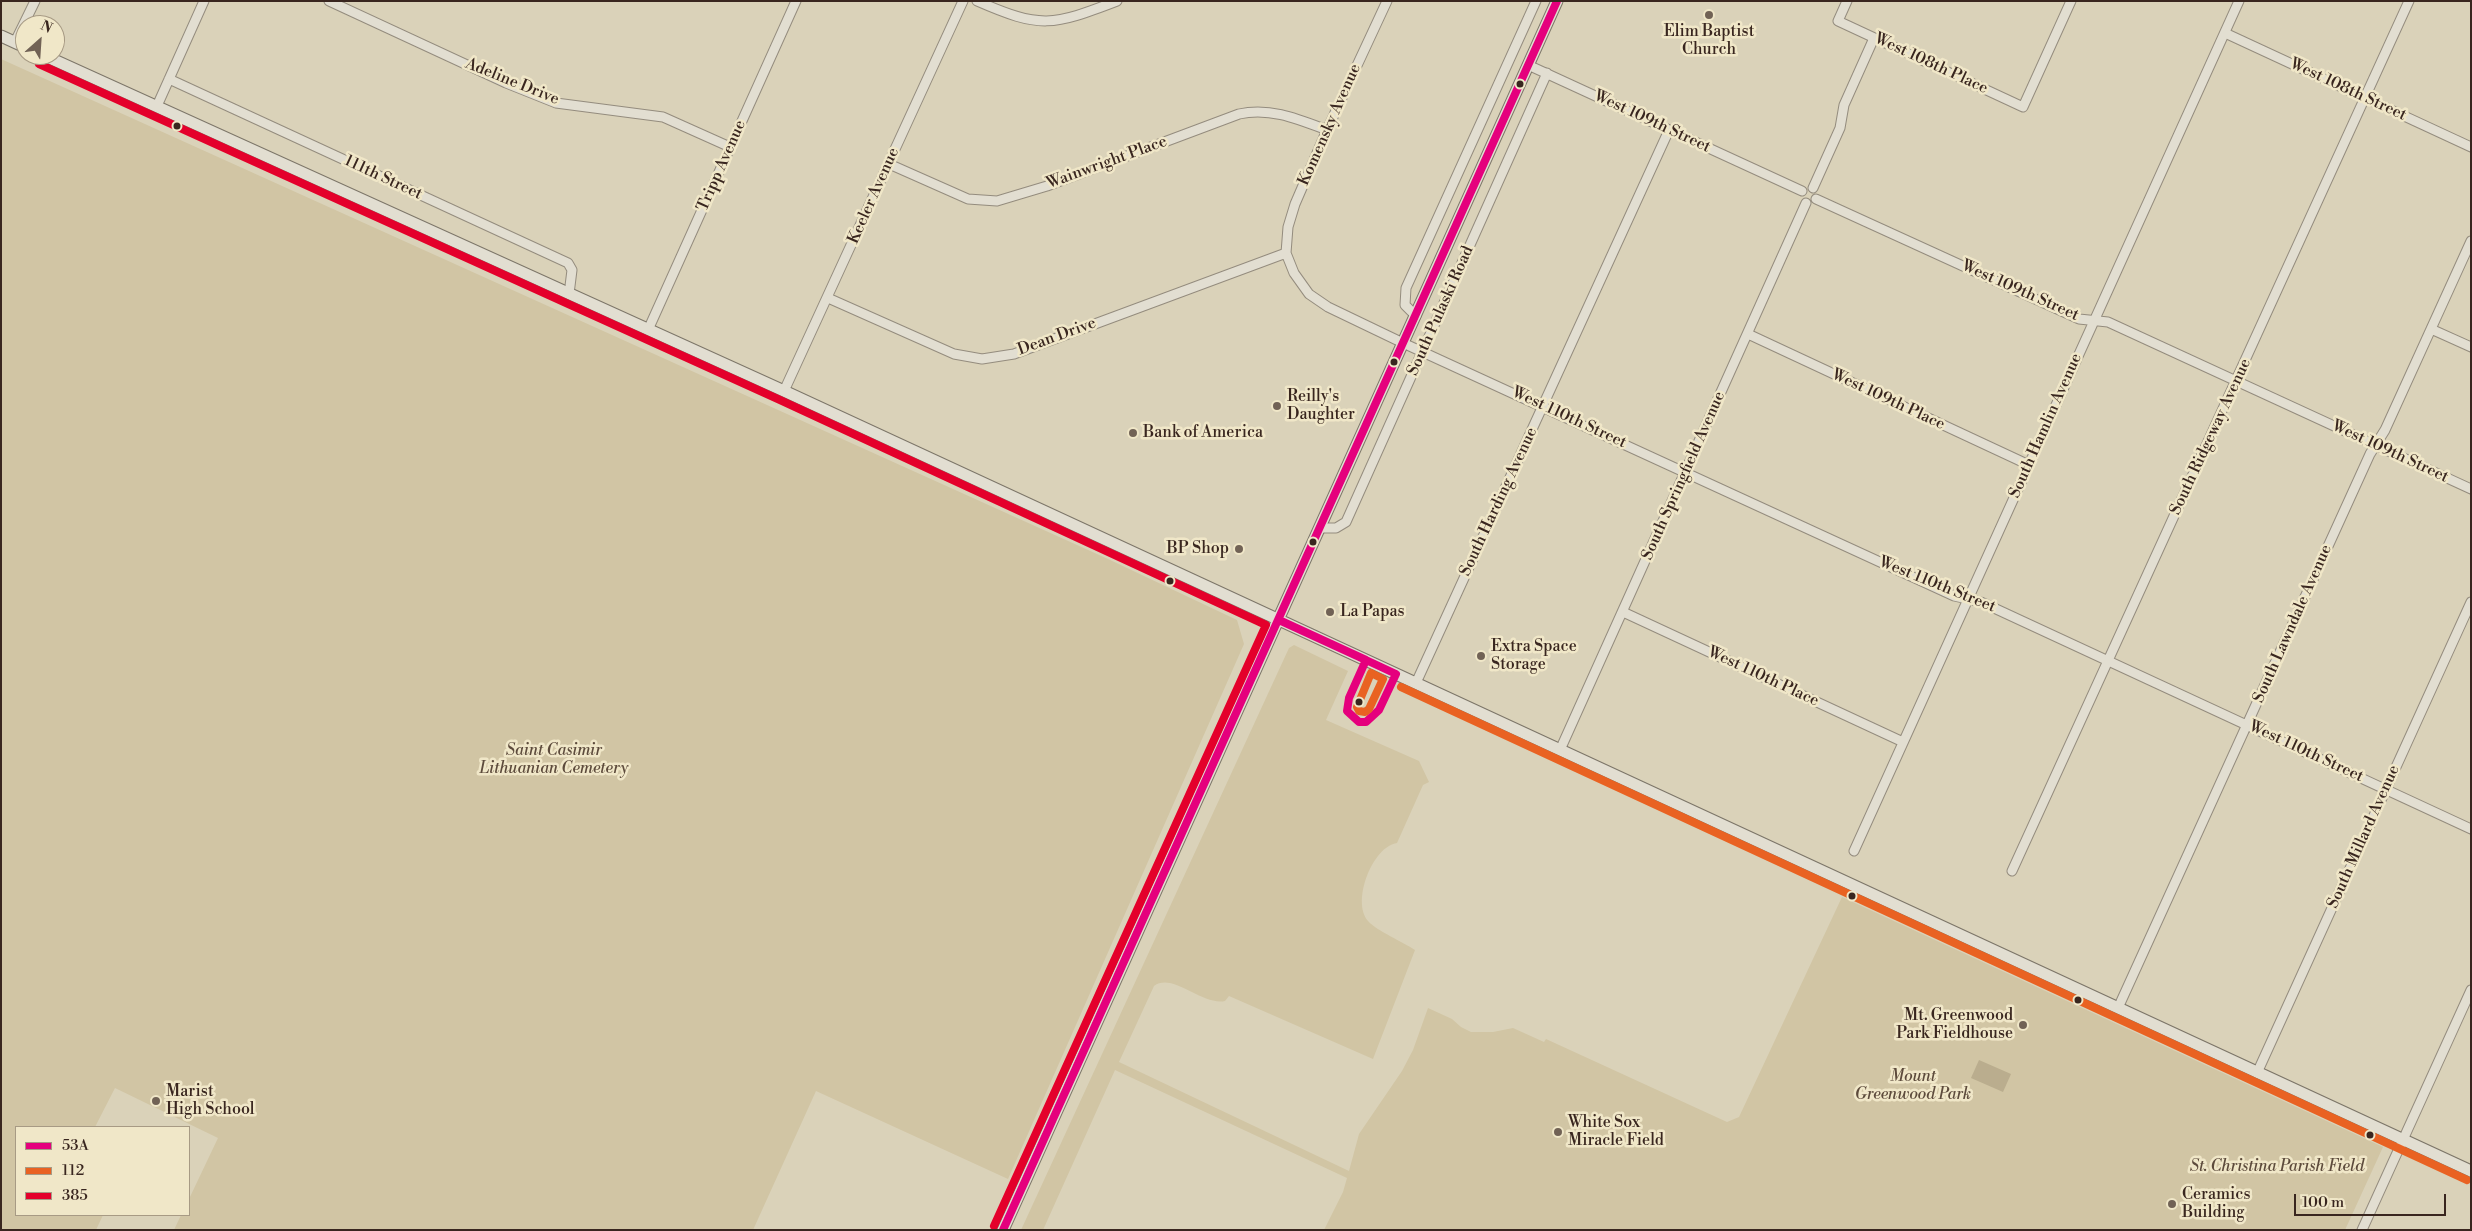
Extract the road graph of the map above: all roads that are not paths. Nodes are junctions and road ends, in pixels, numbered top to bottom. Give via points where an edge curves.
1 (35, 1) edge
2 (204, 1) edge
3 (329, 1) edge
4 (796, 1) edge
5 (962, 1) edge
6 (977, 1) edge
7 (1116, 1) edge
8 (1387, 1) edge
9 (1536, 1) edge
10 (1557, 1) edge
11 (1847, 1) edge
12 (2071, 1) edge
13 (2239, 1) edge
14 (2409, 1) edge
15 (30, 15) edge
16 (2225, 33) junction
17 (1, 36) edge
18 (1874, 38) junction
19 (15, 43) edge
20 (65, 64) edge
21 (1528, 65) junction
22 (1547, 73) junction
23 (169, 79) junction
24 (2365, 98) junction
25 (157, 106) junction
26 (1327, 130) junction
27 (1669, 130) junction
28 (730, 147) junction
29 (2471, 148) edge
30 (889, 164) junction
31 (1813, 188) junction
32 (1802, 191) junction
33 (1816, 199) junction
34 (1806, 203) junction
35 (2471, 241) edge
36 (1286, 253) junction
37 (569, 294) junction
38 (828, 298) junction
39 (1416, 316) junction
40 (2094, 321) junction
41 (2431, 329) junction
42 (648, 330) junction
43 (1748, 334) junction
44 (1403, 343) junction
45 (2471, 347) edge
46 (1423, 351) junction
47 (2237, 381) junction
48 (784, 391) junction
49 (1542, 406) junction
50 (2376, 445) junction
51 (2029, 465) junction
52 (1686, 472) junction
53 (2471, 489) edge
54 (1320, 528) junction
55 (1968, 599) junction
56 (2471, 602) edge
57 (1622, 612) junction
58 (1279, 620) junction
59 (2108, 661) junction
60 (1416, 683) junction
61 (2248, 725) junction
62 (1903, 742) junction
63 (1560, 750) junction
64 (2386, 789) junction
65 (2471, 829) edge
66 (1854, 851) dead end
67 (2012, 871) dead end
68 (2471, 990) edge
69 (2118, 1008) junction
70 (2257, 1072) junction
71 (2402, 1140) junction
72 (2471, 1171) edge
73 (1003, 1230) edge
74 (2362, 1230) edge

1 - 15 street
2 - 23 street
3 - 28 street, Adeline Drive via 506,83 556,102 663,117
4 - 28 street, Tripp Avenue
5 - 30 street, Keeler Avenue
6 - 7 street via 1015,18 1046,22 1084,14
8 - 26 street, Komensky Avenue
9 - 39 street, South Pulaski Road via 1406,288 1404,305
10 - 21 main road, South Pulaski Road
11 - 18 street, West 108th Place via 1838,21
12 - 18 street, West 108th Place via 2023,107
13 - 16 street, South Hamlin Avenue
14 - 24 street, South Ridgeway Avenue
16 - 24 street, West 108th Street
16 - 40 street, South Hamlin Avenue
17 - 19 main road
18 - 31 street via 1844,105 1840,128
20 - 25 main road
21 - 22 street, West 109th Street
21 - 39 main road, South Pulaski Road
22 - 27 street, West 109th Street
22 - 46 street, South Pulaski Road
23 - 25 street
23 - 37 street, 111th Street via 568,263 572,270
24 - 29 street, West 108th Street
24 - 47 street, South Ridgeway Avenue
25 - 37 main road
26 - 30 street, Wainwright Place via 1284,114 1239,114 1047,186 998,201 968,199
26 - 36 street, Komensky Avenue via 1295,204 1288,227
27 - 32 street, West 109th Street
27 - 49 street, South Harding Avenue
28 - 42 street, Tripp Avenue
30 - 38 street, Keeler Avenue
31 - 32 street
31 - 33 street
32 - 34 street via 1801,197
33 - 34 street
33 - 40 street, West 109th Street via 2079,320
34 - 43 street, South Springfield Avenue
35 - 41 street, South Lawndale Avenue
36 - 38 street, Dean Drive via 1014,354 982,359 942,349
36 - 44 street, West 110th Street via 1309,294 1328,307
37 - 42 main road
38 - 48 street, Keeler Avenue
39 - 44 main road, South Pulaski Road
40 - 47 street, West 109th Street via 2108,322
40 - 51 street, South Hamlin Avenue
41 - 45 street
41 - 50 street, South Lawndale Avenue
42 - 48 main road
43 - 51 street, West 109th Place
43 - 52 street, South Springfield Avenue
44 - 46 street, West 110th Street
44 - 54 main road, South Pulaski Road
46 - 49 street, West 110th Street
46 - 54 street, South Pulaski Road via 1346,522 1336,528
47 - 50 street, West 109th Street
47 - 59 street, South Ridgeway Avenue
48 - 58 main road
49 - 52 street, West 110th Street
49 - 60 street, South Harding Avenue
50 - 53 street, West 109th Street
50 - 61 street, South Lawndale Avenue
51 - 55 street, South Hamlin Avenue
52 - 55 street, West 110th Street via 1954,596
52 - 57 street, South Springfield Avenue
54 - 58 main road, South Pulaski Road
55 - 59 street, West 110th Street via 1981,602
55 - 62 street, South Hamlin Avenue
56 - 64 street, South Millard Avenue
57 - 62 street, West 110th Place
57 - 63 street, South Springfield Avenue
58 - 60 main road
58 - 73 main road, South Pulaski Road
59 - 61 street, West 110th Street
59 - 67 street, South Ridgeway Avenue
60 - 63 main road
61 - 64 street, West 110th Street
61 - 69 street, South Lawndale Avenue
62 - 66 street, South Hamlin Avenue
63 - 69 main road
64 - 65 street, West 110th Street
64 - 70 street, South Millard Avenue
68 - 71 street
69 - 70 main road
70 - 71 main road
71 - 72 main road
71 - 74 street

